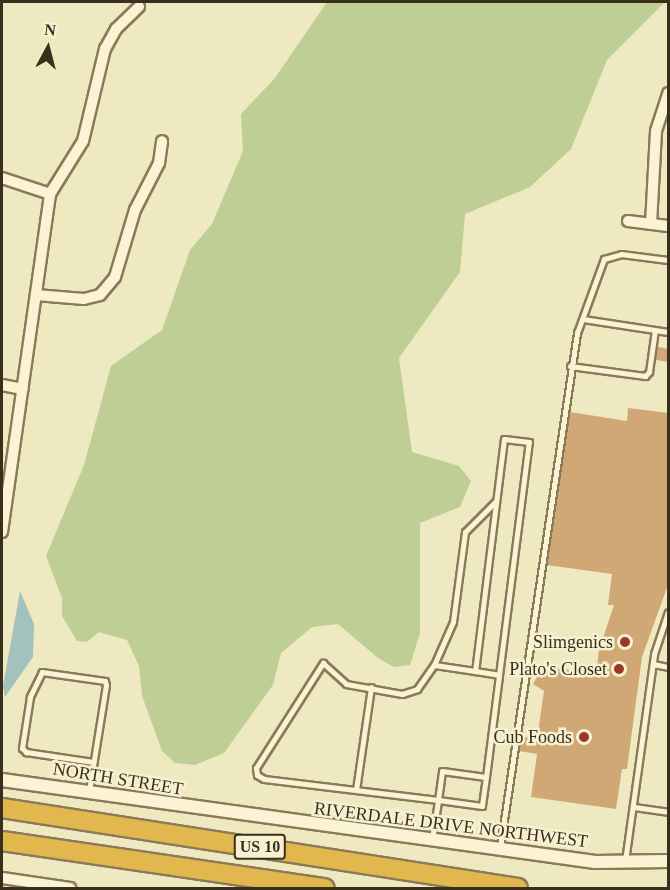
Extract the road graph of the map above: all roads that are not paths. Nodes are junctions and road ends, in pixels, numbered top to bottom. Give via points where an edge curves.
1 (139, 7) dead end
2 (669, 93) edge
3 (162, 141) dead end
4 (2, 178) edge
5 (50, 194) junction
6 (628, 221) dead end
7 (651, 224) junction
8 (669, 226) edge
9 (669, 260) edge
10 (36, 295) junction
11 (583, 319) junction
12 (655, 330) junction
13 (669, 332) edge
14 (570, 366) junction
15 (2, 385) edge
16 (23, 388) junction
17 (5, 487) edge
18 (496, 501) junction
19 (2, 532) edge
20 (669, 612) edge
21 (653, 664) junction
22 (434, 666) junction
23 (669, 667) edge
24 (474, 671) junction
25 (499, 675) junction
26 (371, 687) junction
27 (93, 762) junction
28 (486, 777) junction
29 (2, 780) edge
30 (356, 790) junction
31 (88, 792) junction
32 (438, 800) junction
33 (634, 807) junction
34 (2, 808) edge
35 (669, 812) edge
36 (229, 814) joint
37 (432, 840) junction
38 (2, 841) edge
39 (500, 849) junction
40 (669, 861) edge
41 (625, 864) junction
42 (234, 874) junction
43 (7, 879) edge
44 (70, 888) edge
45 (291, 888) edge
46 (325, 888) edge
47 (518, 888) edge

1 - 5 street via 116,29 105,49 83,141
2 - 7 street via 656,131
3 - 10 street via 159,163 135,210 115,277 100,295 84,299
4 - 5 street
5 - 10 street
6 - 7 street
7 - 8 street
9 - 11 lane via 621,254 604,259
10 - 16 street
11 - 12 lane
11 - 14 lane
12 - 13 lane
12 - 14 lane via 649,372 645,376
14 - 39 lane
15 - 16 street
16 - 17 street
17 - 19 street
18 - 22 lane via 465,532 453,622
18 - 24 lane
18 - 25 lane via 504,439 529,442
20 - 21 lane
21 - 23 lane
21 - 33 lane
22 - 24 lane
22 - 26 lane via 417,689 393,693
24 - 25 lane
25 - 28 lane
26 - 30 lane
26 - 30 lane via 346,684 323,663 256,768 257,775 264,778
27 - 27 lane via 105,681 42,672 30,697 22,748
27 - 31 lane
28 - 32 lane via 442,771
28 - 32 lane via 482,806
29 - 31 street, NORTH STREET
30 - 32 lane
31 - 36 street, NORTH STREET
32 - 37 lane
33 - 35 lane
33 - 41 lane
34 - 47 highway, US 10
36 - 37 street, RIVERDALE DRIVE NORTHWEST
37 - 39 street, RIVERDALE DRIVE NORTHWEST
38 - 42 highway, US 10
39 - 41 street, RIVERDALE DRIVE NORTHWEST
40 - 41 street, RIVERDALE DRIVE NORTHWEST
42 - 45 highway
42 - 46 highway, US 10
43 - 44 street

